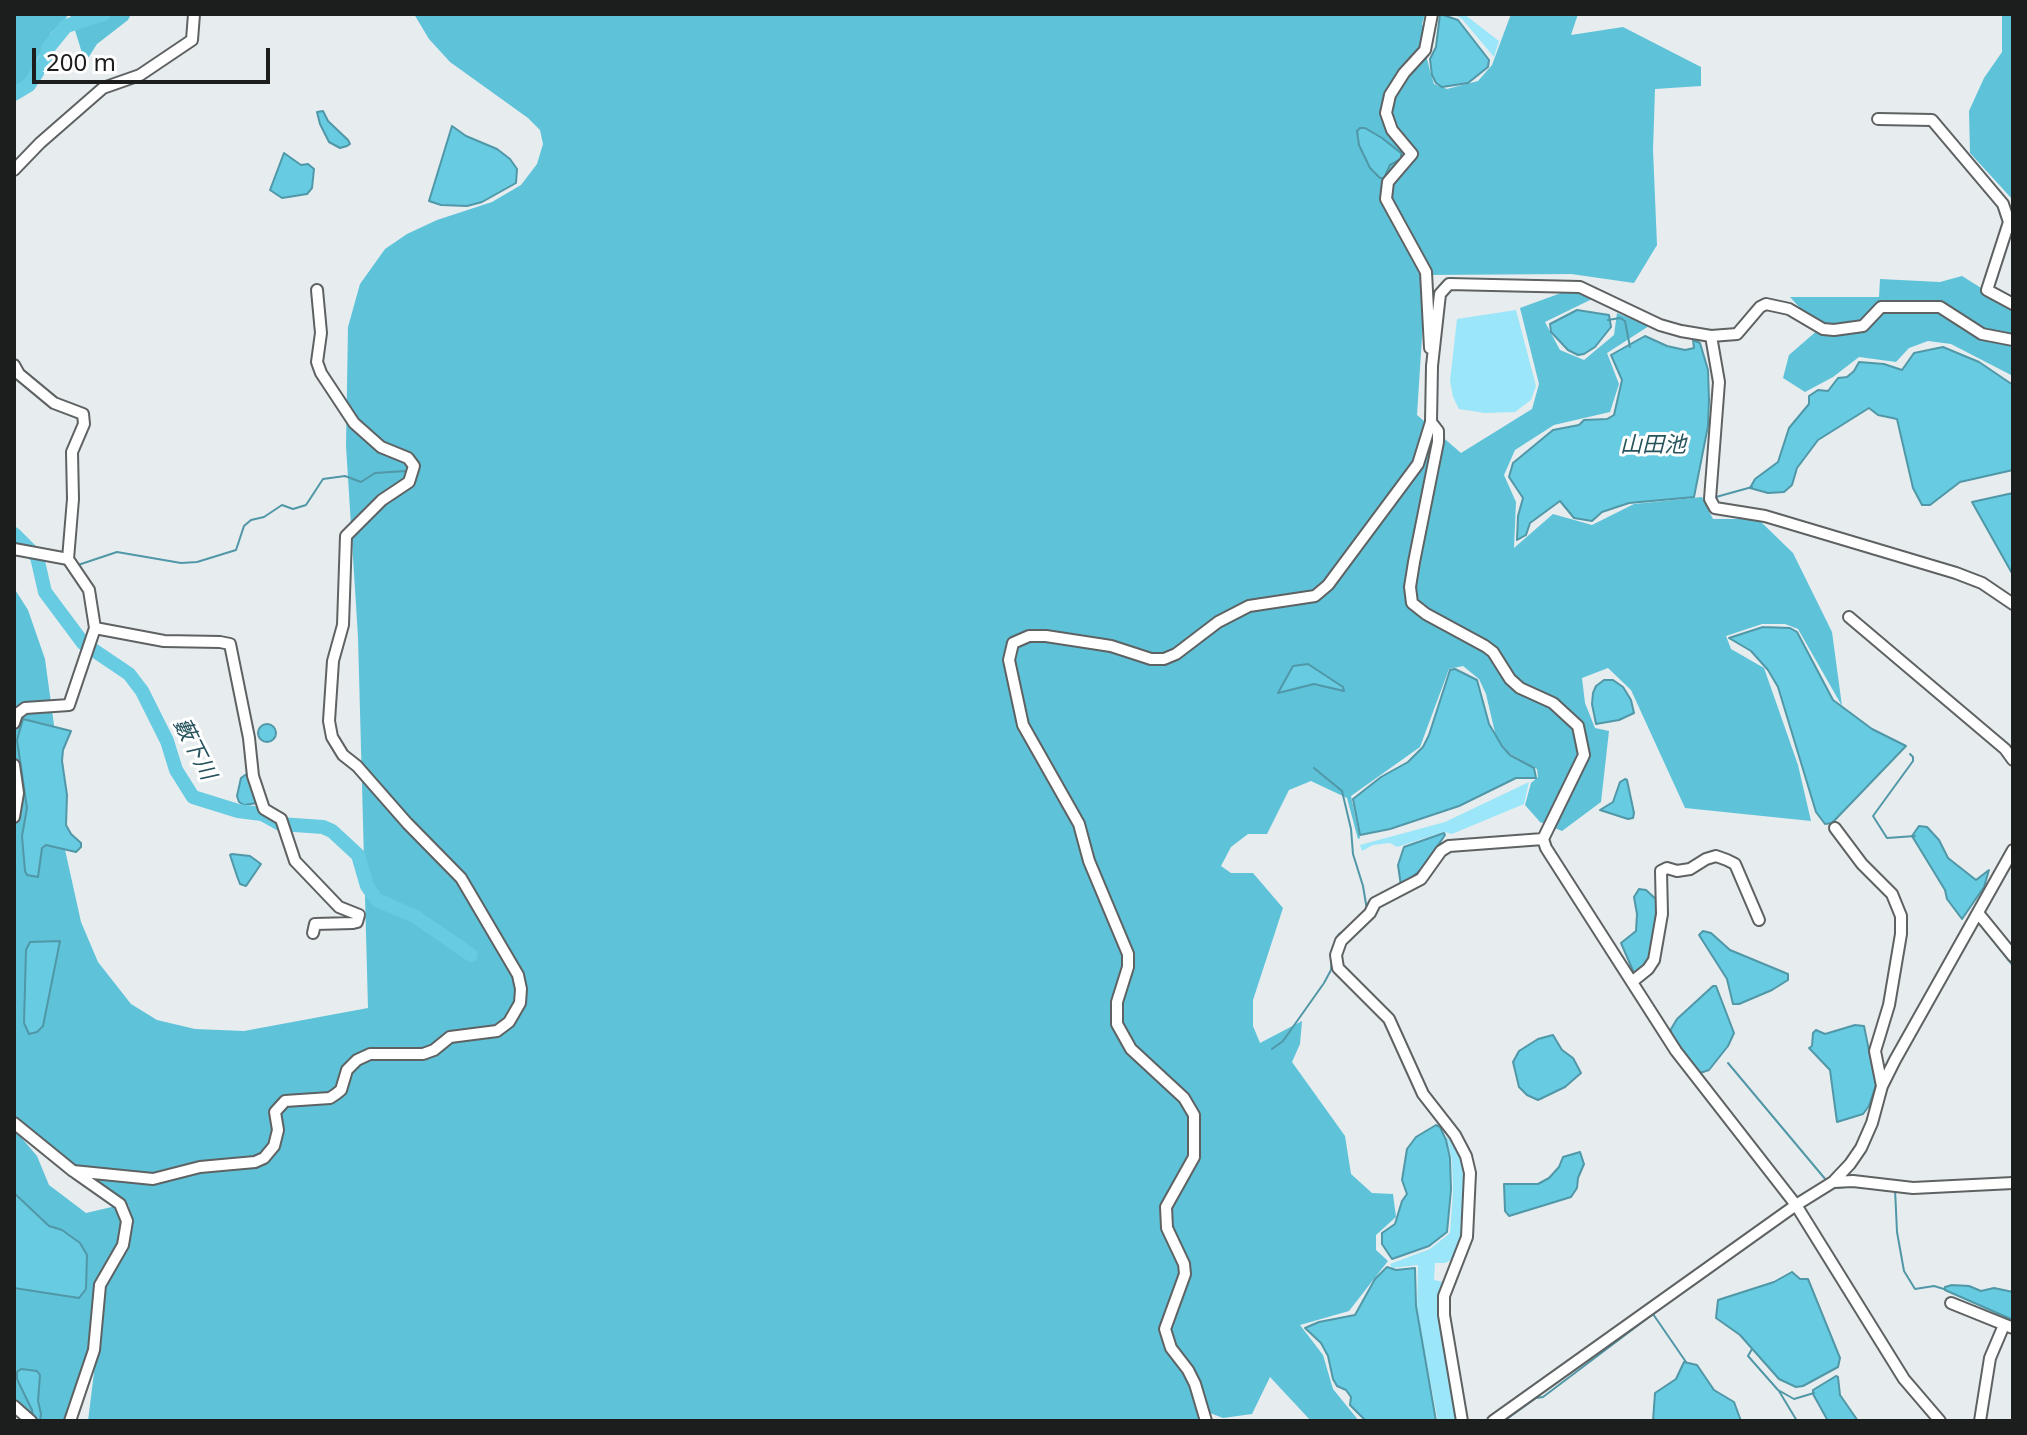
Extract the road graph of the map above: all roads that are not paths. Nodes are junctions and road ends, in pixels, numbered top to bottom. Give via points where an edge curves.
1 (194, 14) edge
2 (1432, 14) edge
3 (1878, 119) dead end
4 (14, 170) edge
5 (317, 290) dead end
6 (2013, 304) edge
7 (1711, 336) junction
8 (2013, 340) edge
9 (14, 365) edge
10 (1432, 366) junction
11 (1431, 422) junction
12 (14, 549) edge
13 (68, 559) junction
14 (2013, 604) edge
15 (1849, 617) dead end
16 (95, 628) junction
17 (14, 723) edge
18 (2013, 760) edge
19 (14, 765) edge
20 (14, 817) edge
21 (1835, 828) dead end
22 (1543, 839) junction
23 (2013, 850) edge
24 (1978, 913) junction
25 (1759, 920) dead end
26 (313, 933) dead end
27 (2013, 956) edge
28 (1633, 981) junction
29 (1882, 1086) junction
30 (14, 1115) edge
31 (14, 1123) edge
32 (24, 1132) junction
33 (73, 1171) junction
34 (1833, 1182) junction
35 (2013, 1183) edge
36 (1796, 1205) junction
37 (1951, 1303) dead end
38 (2008, 1326) edge
39 (14, 1406) edge
40 (1937, 1418) edge
41 (31, 1421) edge
42 (70, 1421) edge
43 (1206, 1421) edge
44 (1462, 1421) edge
45 (1493, 1421) edge
46 (1923, 1421) edge
47 (1980, 1421) edge

1 - 4 street via 192,40 140,75 103,88
2 - 10 street via 1425,50 1387,102 1388,122 1412,154 1388,182 1386,199 1426,272
3 - 6 street via 1932,120 2007,210 2009,222 1987,290
5 - 33 street via 318,367 354,423 414,466 409,482 346,536 343,625 333,661 332,737 343,755 461,878 518,975 520,1003 497,1031 450,1037 430,1053 370,1054 347,1070 341,1090 330,1098 285,1101 275,1112 274,1146 255,1162 200,1167 153,1179
7 - 8 street via 1737,334 1766,304 1834,330 1863,326 1881,307 1940,307 1982,334
7 - 10 street via 1660,325 1580,287 1449,284 1440,294
7 - 14 street via 1720,405 1712,456 1715,508 1765,516 1956,573
9 - 13 street via 54,403 83,414 72,452
10 - 11 street
11 - 22 street via 1438,442 1414,562 1412,603 1485,646 1520,688 1553,703 1578,726 1584,755
11 - 43 street via 1412,474 1315,596 1249,606 1164,659 1046,636 1018,639 1011,649 1023,725 1079,824 1128,954 1117,1024 1131,1049 1184,1098 1194,1115 1194,1157 1166,1207 1167,1228 1185,1274 1165,1329 1195,1384
12 - 13 street
13 - 16 street via 89,590
15 - 18 street
16 - 17 street via 69,705 25,708
16 - 26 street via 164,641 230,644 253,776 264,809 282,824 295,861 339,907 359,915 353,923 315,924
19 - 20 street
21 - 29 street via 1892,894 1901,916 1889,1005 1875,1051
22 - 28 street via 1561,876
22 - 44 street via 1449,846 1421,879 1375,903 1341,941 1336,955 1338,968 1389,1019 1423,1094 1466,1156 1467,1237 1444,1296
23 - 24 street
24 - 27 street
24 - 29 street
25 - 28 street via 1735,864 1716,856 1690,869 1667,868 1661,871 1662,914 1654,960
28 - 36 street via 1696,1080
29 - 34 street via 1861,1148
30 - 32 street
31 - 32 street
32 - 33 street
33 - 42 street via 120,1204 127,1221 123,1245 100,1285 94,1350
34 - 35 street via 1913,1188
34 - 36 street
36 - 40 street via 1904,1379
36 - 45 street
37 - 38 street
38 - 47 street via 1990,1358
39 - 41 street
40 - 46 street

